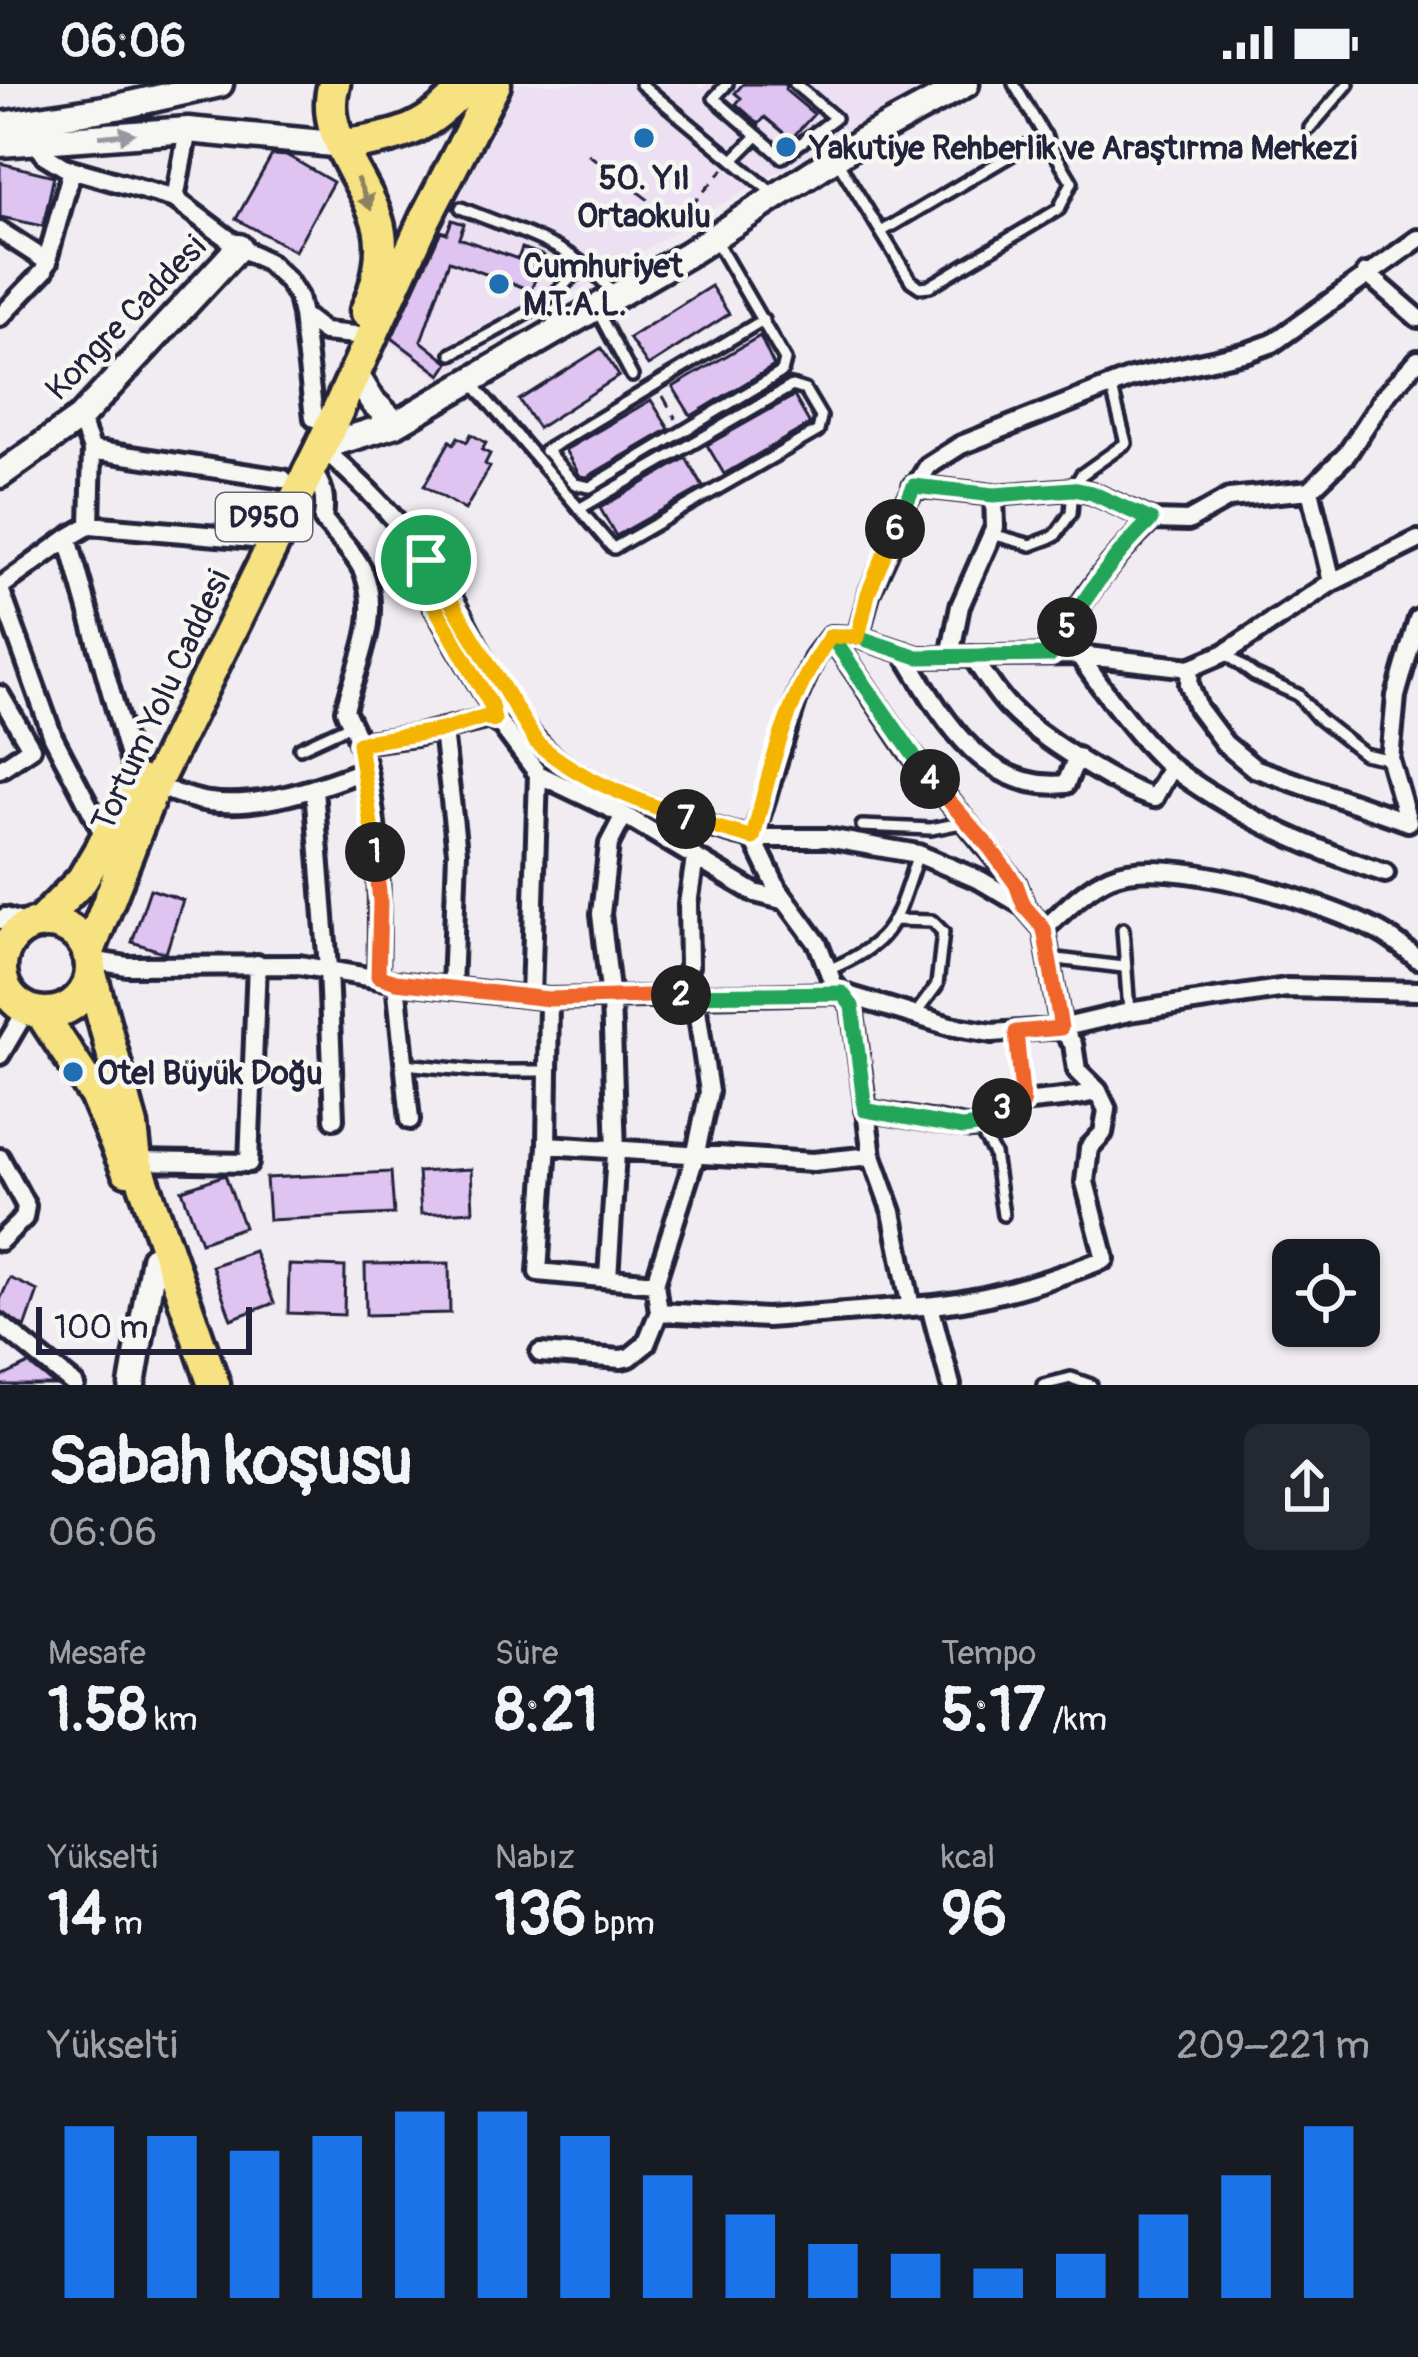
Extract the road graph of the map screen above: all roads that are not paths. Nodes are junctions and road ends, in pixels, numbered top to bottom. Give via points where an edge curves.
1 (220, 84) edge
2 (334, 84) edge
3 (495, 84) edge
4 (641, 84) edge
5 (727, 84) edge
6 (795, 84) edge
7 (965, 84) edge
8 (1014, 84) edge
9 (1348, 84) edge
10 (177, 89) edge
11 (458, 89) edge
12 (0, 124) edge
13 (1310, 128) dead end
14 (188, 130) junction
15 (1045, 135) junction
16 (757, 136) junction
17 (35, 142) junction
18 (0, 144) edge
19 (343, 145) junction
20 (734, 158) junction
21 (835, 158) junction
22 (72, 170) junction
23 (776, 196) junction
24 (175, 199) junction
25 (461, 208) dead end
26 (425, 218) junction
27 (0, 231) edge
28 (880, 232) junction
29 (713, 237) junction
30 (1418, 239) edge
31 (239, 247) junction
32 (48, 262) junction
33 (583, 264) junction
34 (1366, 273) junction
35 (605, 302) junction
36 (302, 315) junction
37 (0, 316) edge
38 (1418, 318) edge
39 (763, 320) junction
40 (355, 335) junction
41 (452, 354) dead end
42 (1418, 360) edge
43 (355, 373) junction
44 (632, 376) dead end
45 (471, 381) junction
46 (1112, 385) junction
47 (80, 418) junction
48 (396, 424) junction
49 (92, 450) junction
50 (546, 450) junction
51 (307, 453) junction
52 (535, 457) junction
53 (0, 475) edge
54 (914, 486) junction
55 (1073, 489) junction
56 (1310, 490) junction
57 (994, 495) junction
58 (580, 509) junction
59 (1151, 520) junction
60 (90, 525) junction
61 (992, 534) junction
62 (68, 538) junction
63 (253, 538) junction
64 (1418, 540) edge
65 (426, 560) junction
66 (1332, 582) junction
67 (0, 588) edge
68 (1418, 624) edge
69 (831, 636) junction
70 (858, 637) junction
71 (902, 651) junction
72 (1225, 653) junction
73 (1051, 655) junction
74 (1078, 655) junction
75 (950, 656) junction
76 (972, 656) junction
77 (1190, 668) junction
78 (0, 695) edge
79 (494, 720) junction
80 (350, 724) junction
81 (443, 730) junction
82 (53, 737) junction
83 (359, 743) junction
84 (32, 748) junction
85 (300, 748) dead end
86 (1077, 757) junction
87 (1390, 760) junction
88 (1171, 767) junction
89 (0, 769) edge
90 (364, 770) junction
91 (538, 774) junction
92 (146, 786) junction
93 (314, 789) junction
94 (624, 814) junction
95 (966, 822) junction
96 (862, 826) dead end
97 (106, 838) junction
98 (753, 838) junction
99 (918, 854) junction
100 (694, 859) junction
101 (1384, 873) dead end
102 (786, 902) junction
103 (1024, 906) junction
104 (15, 919) edge
105 (894, 920) junction
106 (1123, 928) dead end
107 (1044, 929) junction
108 (1049, 958) junction
109 (1418, 958) edge
110 (90, 963) junction
111 (256, 964) junction
112 (689, 966) dead end
113 (1123, 967) junction
114 (328, 968) junction
115 (829, 970) junction
116 (387, 979) junction
117 (452, 988) junction
118 (1418, 991) edge
119 (842, 993) junction
120 (695, 994) junction
121 (540, 998) junction
122 (611, 999) junction
123 (34, 1011) junction
124 (1129, 1012) junction
125 (914, 1016) junction
126 (1061, 1028) junction
127 (1016, 1032) junction
128 (0, 1055) edge
129 (404, 1064) junction
130 (548, 1070) junction
131 (1098, 1091) junction
132 (1023, 1104) junction
133 (865, 1110) junction
134 (334, 1119) dead end
135 (410, 1120) dead end
136 (978, 1126) junction
137 (547, 1145) junction
138 (616, 1153) junction
139 (872, 1156) junction
140 (695, 1157) junction
141 (0, 1158) edge
142 (136, 1161) junction
143 (1003, 1215) dead end
144 (0, 1240) edge
145 (154, 1258) junction
146 (608, 1278) junction
147 (655, 1283) junction
148 (921, 1306) junction
149 (659, 1312) junction
150 (0, 1324) edge
151 (540, 1353) dead end
152 (75, 1385) edge
153 (132, 1385) edge
154 (194, 1385) edge
155 (214, 1385) edge
156 (951, 1385) edge
157 (1043, 1385) edge
158 (1091, 1385) edge

1 - 10 street
2 - 19 highway, Tortum Yolu Caddesi / D950 via 332,112
3 - 26 highway, Tortum Yolu Caddesi
4 - 20 lane
5 - 16 lane via 714,98
6 - 16 lane via 835,118 782,158
7 - 21 street
8 - 15 lane
9 - 13 lane
10 - 12 street via 117,107
11 - 19 highway, Tortum Yolu Caddesi via 413,131
11 - 26 highway, Tortum Yolu Caddesi
17 -> 14 street
14 - 19 street
14 - 24 street
15 - 28 lane
15 - 28 lane via 1072,182 1059,209 931,286 910,281
16 - 20 lane
17 - 18 street
17 - 22 street
19 -> 40 highway, Tortum Yolu Caddesi / D950 via 379,227 381,258
20 - 23 lane
21 - 23 street
21 - 28 lane
22 - 24 street
22 - 32 street
23 - 29 street
24 - 31 street
25 - 33 lane
26 - 43 highway, Tortum Yolu Caddesi
27 - 32 street
29 - 35 street
29 - 39 lane
30 - 34 street
31 - 36 street via 287,280
31 - 47 street, Kongre Caddesi
32 - 37 street
33 - 35 lane via 602,278
33 - 41 lane via 550,298
34 - 38 street
34 - 46 street via 1273,343
35 - 44 lane
35 - 45 street
36 - 40 street via 324,332
36 - 51 street
39 - 50 lane
39 - 50 lane via 785,360 782,373 684,432 586,488
40 - 51 highway, Tortum Yolu Caddesi / D950
42 - 56 street
43 - 48 street
43 - 51 highway, Tortum Yolu Caddesi
45 - 48 street
45 - 52 lane
46 - 54 street via 961,446 928,466
46 - 55 lane via 1126,443
47 - 49 street
47 - 53 street, Kongre Caddesi
48 - 51 street
49 - 51 street
49 - 60 street
50 - 52 lane
51 - 63 highway, Tortum Yolu Caddesi / D950
51 - 65 street via 354,475
51 - 80 street via 326,500 323,519 364,572 370,631 345,710
51 - 92 highway, Tortum Yolu Caddesi
52 - 58 lane
54 - 57 street
54 - 70 street
55 - 57 street
55 - 59 street
55 - 61 lane via 1055,536 1031,545
56 - 59 street via 1229,498 1188,521
56 - 66 street
57 - 61 street
58 - 58 lane via 620,547 818,431 821,417 805,390 792,386
59 - 73 street via 1090,587
60 - 62 street
60 - 63 street
61 - 75 street via 960,606
62 - 67 street
62 - 92 street
63 - 92 highway, Tortum Yolu Caddesi / D950
64 - 66 street
65 - 79 street via 422,584
65 - 98 street via 525,728 559,762 592,782
66 - 72 street
67 - 82 street
68 - 87 street via 1396,696
69 - 70 street
69 - 95 street
69 - 98 street via 798,695
70 - 71 street
71 - 75 street
71 - 86 street via 943,718 976,755 1007,774 1066,784
72 - 77 street
72 - 87 lane via 1298,695 1364,754
73 - 74 street
73 - 76 street
74 - 77 street
74 - 88 street
75 - 76 street
76 - 86 street via 1010,709
77 - 87 street via 1198,708 1254,768 1408,822
78 - 84 street
79 - 81 street
79 - 91 street
80 - 83 street
80 - 85 lane
81 - 83 street
81 - 117 street via 457,852
82 - 84 street
82 - 97 street
83 - 90 street
84 - 89 street
86 - 88 street via 1154,798
88 - 101 street via 1290,835
90 - 93 street
90 - 116 street
91 - 94 street
91 - 121 street
92 - 93 street via 210,802
92 - 97 highway, Tortum Yolu Caddesi / D950
92 - 110 highway, Tortum Yolu Caddesi
93 - 114 street
94 - 100 street
94 - 122 street via 602,877
95 - 96 lane
95 - 103 street
97 - 104 highway, Tortum Yolu Caddesi / D950 via 82,880
98 - 99 street via 827,838
98 - 102 street
99 - 103 street
99 - 105 lane
100 - 102 street
100 - 112 street
102 - 115 street
103 - 107 street
104 - 110 highway via 69,929
104 - 123 highway, Tortum Yolu Caddesi via 1,963 7,990
105 - 115 lane via 880,943
105 - 125 lane via 932,922 943,932 938,986
106 - 113 lane
107 - 108 street
107 - 109 street via 1112,876 1207,874 1380,932
108 - 113 lane
108 - 126 street
110 - 111 street
110 - 123 highway, Tortum Yolu Caddesi via 79,999 55,1012
110 - 142 highway
111 - 114 street
111 - 142 street via 249,1163
113 - 124 lane
114 - 116 street
114 - 134 street
115 - 119 street
116 - 117 street
116 - 129 street
117 - 121 street
118 - 124 street via 1286,988
119 - 120 street
119 - 125 street
119 - 133 street via 852,1006
120 - 122 street
120 - 140 street via 709,1092
121 - 122 street
121 - 130 street
122 - 138 street
123 - 128 street
123 - 145 highway, Tortum Yolu Caddesi via 95,1095
124 - 126 street
125 - 127 street
126 - 127 street
126 - 131 street via 1077,1070
127 - 132 lane
129 - 130 lane
129 - 135 street
130 - 137 street
131 - 132 street
131 - 148 street via 1107,1110 1103,1133 1089,1148 1085,1182 1105,1259 964,1304
132 - 136 street via 991,1112
133 - 136 street
133 - 139 street
136 - 143 lane via 994,1154
137 - 138 street
137 - 146 street via 538,1272
138 - 140 street
138 - 146 street
139 - 140 street
139 - 148 street
140 - 147 street
141 - 144 street via 26,1206
142 - 155 highway
145 - 153 street
145 - 154 highway, Tortum Yolu Caddesi
146 - 147 street
147 - 149 street
148 - 149 street via 767,1318
148 - 156 street
149 - 151 street via 646,1344 630,1358
150 - 152 street
157 - 158 lane via 1071,1378

